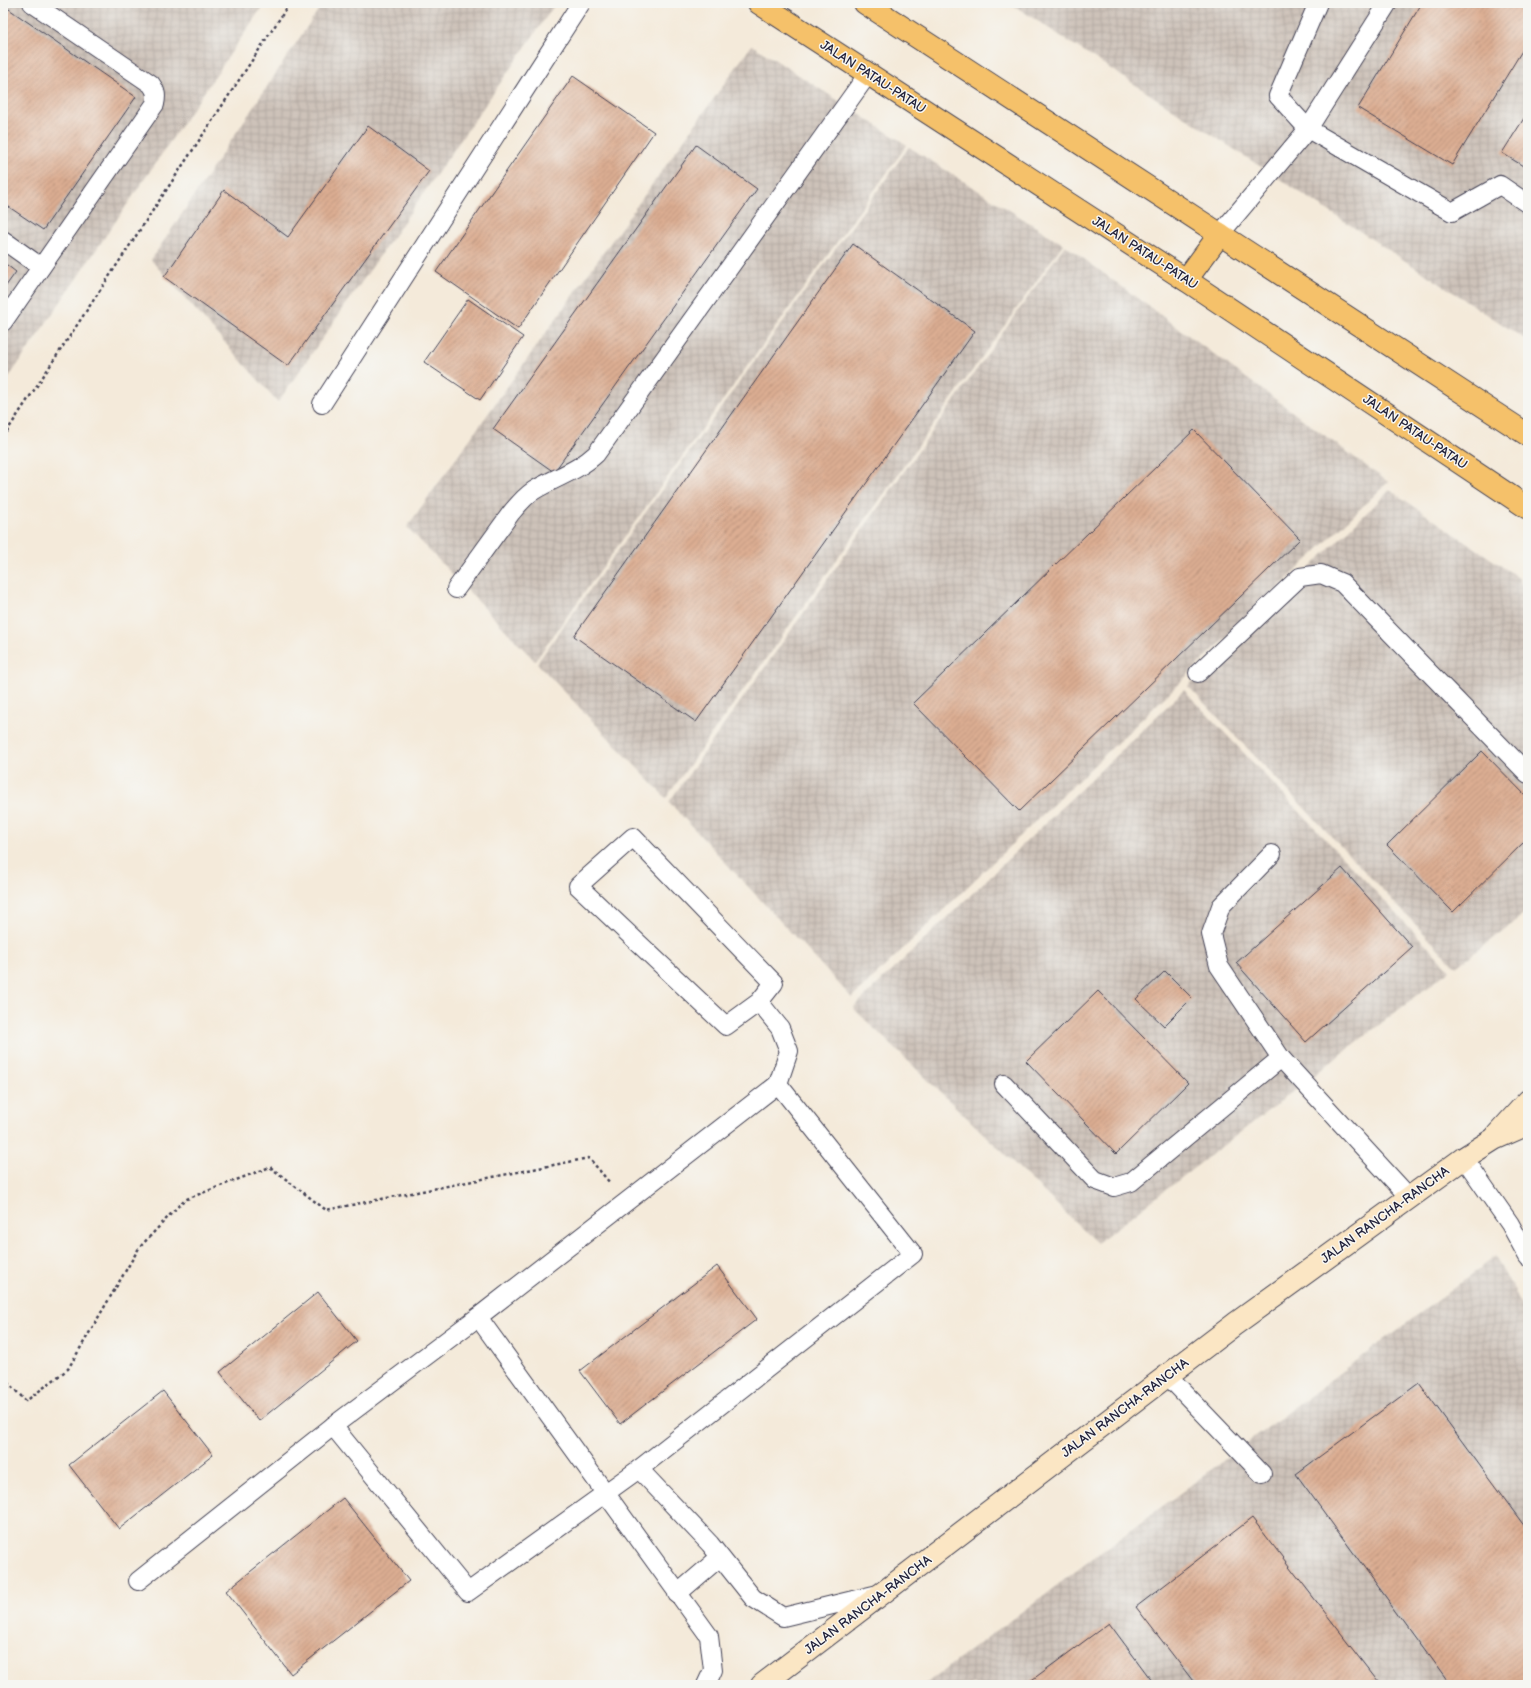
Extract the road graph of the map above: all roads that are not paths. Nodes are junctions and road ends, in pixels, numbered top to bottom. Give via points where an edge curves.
1 (32, 3) edge
2 (581, 3) edge
3 (759, 3) edge
4 (865, 3) edge
5 (1318, 3) edge
6 (1388, 3) edge
7 (868, 74) junction
8 (1308, 129) junction
9 (1528, 204) edge
10 (1220, 234) junction
11 (3, 240) edge
12 (41, 267) junction
13 (1186, 280) junction
14 (3, 322) edge
15 (322, 404) dead end
16 (1528, 435) edge
17 (1528, 508) edge
18 (456, 589) dead end
19 (1198, 673) dead end
20 (1528, 774) edge
21 (1272, 854) dead end
22 (759, 1002) junction
23 (1281, 1058) junction
24 (778, 1084) junction
25 (1004, 1084) dead end
26 (1528, 1101) edge
27 (1528, 1124) edge
28 (1494, 1139) junction
29 (1464, 1158) junction
30 (1409, 1197) junction
31 (1528, 1257) edge
32 (478, 1317) junction
33 (1168, 1376) junction
34 (333, 1426) junction
35 (638, 1469) junction
36 (1262, 1474) dead end
37 (605, 1494) junction
38 (720, 1557) junction
39 (138, 1581) dead end
40 (883, 1593) junction
41 (678, 1594) junction
42 (706, 1685) edge
43 (762, 1685) edge

1 - 12 lane via 151,84 157,97
2 - 15 lane
3 - 7 main road, JALAN PATAU-PATAU
4 - 10 main road
5 - 8 lane via 1278,96
6 - 8 lane
7 - 13 main road, JALAN PATAU-PATAU
7 - 18 lane via 596,454 586,463 532,492 521,502
8 - 9 lane via 1452,212 1500,184
8 - 10 lane
10 - 13 main road
10 - 16 main road
11 - 12 lane
12 - 14 lane
13 - 17 main road, JALAN PATAU-PATAU
19 - 20 lane via 1300,577 1321,574 1342,583
21 - 23 lane via 1221,906 1211,934 1219,966
22 - 22 lane via 726,1026 578,886 633,837 774,983
22 - 24 lane via 780,1028 789,1051
23 - 25 lane via 1132,1182 1114,1188 1095,1180
23 - 30 lane
24 - 32 lane
24 - 35 lane via 914,1254
26 - 28 main road, JALAN RANCHA-RANCHA
27 - 28 main road, JALAN RANCHA-RANCHA
28 - 29 main road, JALAN RANCHA-RANCHA
29 - 30 main road, JALAN RANCHA-RANCHA
29 - 31 lane via 1510,1224
30 - 33 main road, JALAN RANCHA-RANCHA
32 - 34 lane
32 - 37 lane
33 - 36 lane
33 - 40 main road, JALAN RANCHA-RANCHA
34 - 37 lane via 468,1592
34 - 39 lane
35 - 37 lane
35 - 38 lane
37 - 41 lane
38 - 40 lane via 753,1598 783,1617
38 - 41 lane
40 - 43 main road, JALAN RANCHA-RANCHA
41 - 42 lane via 709,1636 714,1670

